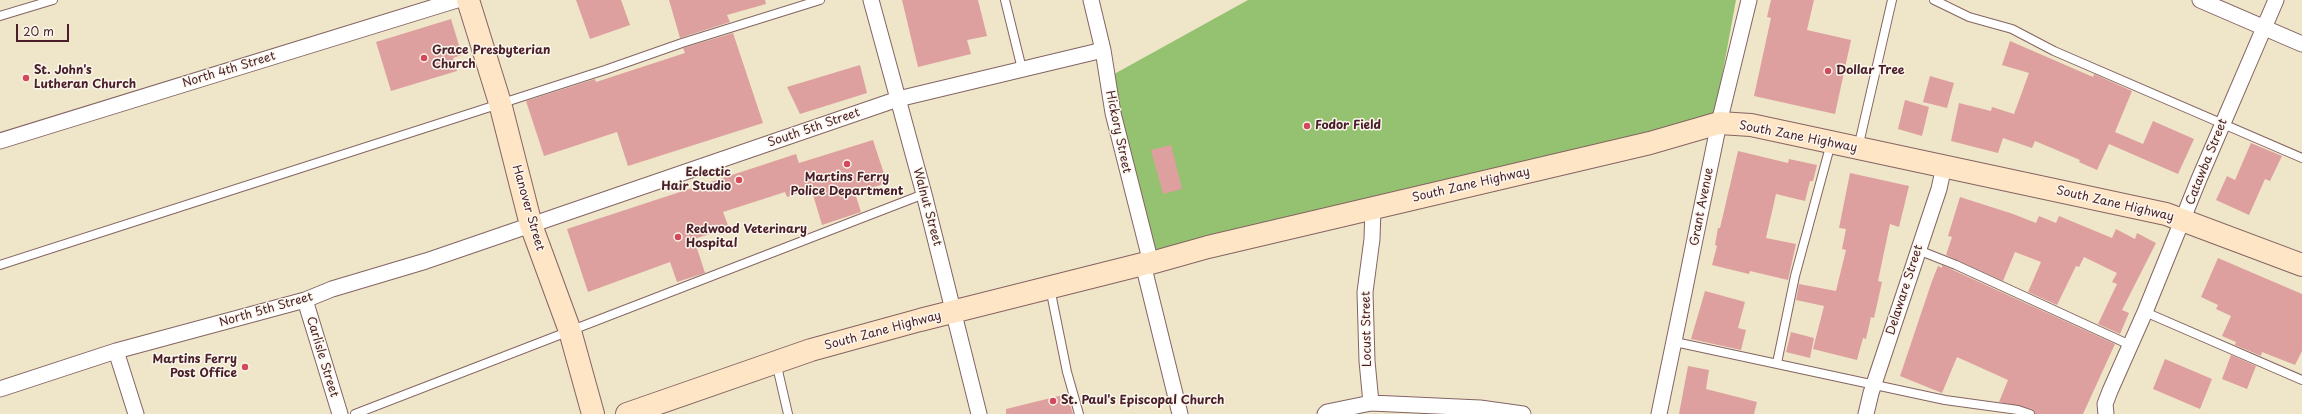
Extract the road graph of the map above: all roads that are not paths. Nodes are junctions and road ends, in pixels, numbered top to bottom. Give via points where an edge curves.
1 (53, 0) edge
2 (457, 0) edge
3 (468, 0) edge
4 (820, 0) edge
5 (872, 0) edge
6 (1005, 0) edge
7 (1091, 0) edge
8 (1749, 0) edge
9 (1892, 0) edge
10 (1934, 0) edge
11 (2200, 0) edge
12 (2276, 0) edge
13 (0, 16) edge
14 (2264, 28) junction
15 (2302, 44) edge
16 (1103, 50) junction
17 (1022, 69) junction
18 (898, 99) junction
19 (500, 104) junction
20 (1719, 123) junction
21 (2222, 125) junction
22 (0, 141) edge
23 (1831, 142) junction
24 (1858, 148) junction
25 (2302, 158) edge
26 (1944, 166) junction
27 (924, 194) junction
28 (1373, 208) junction
29 (2184, 220) junction
30 (531, 225) junction
31 (1918, 250) junction
32 (1147, 264) junction
33 (2302, 265) edge
34 (0, 266) edge
35 (1050, 288) junction
36 (305, 300) junction
37 (954, 312) junction
38 (2145, 312) junction
39 (570, 331) junction
40 (1675, 342) junction
41 (2130, 345) junction
42 (116, 351) junction
43 (776, 362) junction
44 (1777, 363) junction
45 (2302, 380) edge
46 (1873, 385) junction
47 (0, 389) edge
48 (1371, 403) junction
49 (136, 414) edge
50 (340, 414) edge
51 (355, 414) edge
52 (593, 414) edge
53 (627, 414) edge
54 (788, 414) edge
55 (979, 414) edge
56 (1079, 414) edge
57 (1180, 414) edge
58 (1325, 414) edge
59 (1523, 414) edge
60 (1659, 414) edge
61 (1866, 414) edge
62 (2030, 414) edge
63 (2106, 414) edge

1 - 13 lane
2 - 22 street, North 4th Street
3 - 19 street, Hanover Street
4 - 19 lane
5 - 18 street, Walnut Street
6 - 17 lane
7 - 16 street, Hickory Street
8 - 20 street, Grant Avenue
9 - 24 lane
10 - 21 lane via 1969,17 2012,29 2054,51
11 - 14 street
12 - 14 street, Catawba Street
14 - 15 street
14 - 21 street, Catawba Street
16 - 17 street, South 5th Street
16 - 32 street, Hickory Street via 1115,120
17 - 18 street, South 5th Street
18 - 27 street, Walnut Street
18 - 30 street, South 5th Street
19 - 30 street, Hanover Street
19 - 34 lane
20 - 23 street, South Zane Highway via 1751,125
20 - 28 street, South Zane Highway via 1650,143
20 - 40 street, Grant Avenue
21 - 25 lane
21 - 29 street, Catawba Street
23 - 24 street, South Zane Highway
23 - 44 lane via 1795,276
24 - 26 street, South Zane Highway
26 - 29 street, South Zane Highway
26 - 31 street, Delaware Street via 1939,189
27 - 37 street, Walnut Street
27 - 39 lane
28 - 32 street, South Zane Highway
28 - 48 street, Locust Street via 1365,292
29 - 33 street, South Zane Highway
29 - 38 street, Catawba Street
30 - 36 street, North 5th Street
30 - 39 street, Hanover Street
31 - 41 lane
31 - 46 street, Delaware Street
32 - 35 street, South Zane Highway
32 - 57 street, Hickory Street
35 - 37 street, South Zane Highway
35 - 56 lane via 1067,372
36 - 42 street, North 5th Street
36 - 50 street, Carlisle Street
37 - 43 street, South Zane Highway via 818,348
37 - 55 street, Walnut Street
38 - 41 street, Catawba Street
38 - 45 lane
39 - 51 lane
39 - 52 street, Hanover Street
40 - 44 lane
40 - 60 street, Grant Avenue
41 - 63 street, Catawba Street via 2108,398
42 - 47 street, North 5th Street
42 - 49 street
43 - 53 street, South Zane Highway
43 - 54 lane
44 - 46 lane
46 - 61 street, Delaware Street
46 - 62 lane
48 - 58 street
48 - 59 street via 1449,406

